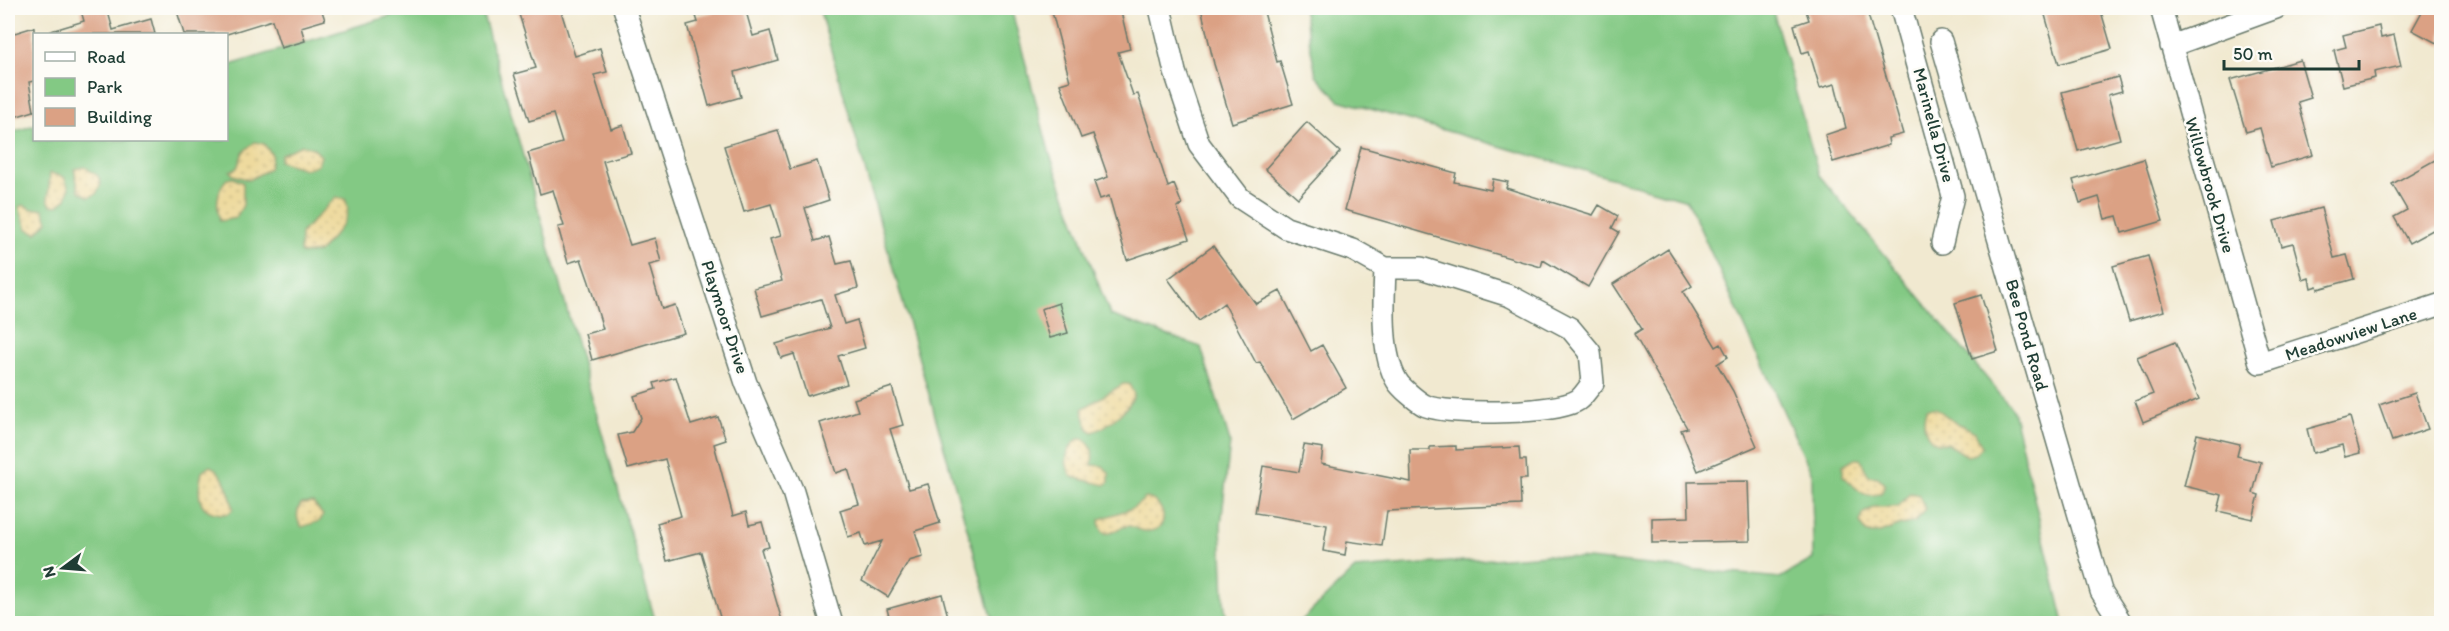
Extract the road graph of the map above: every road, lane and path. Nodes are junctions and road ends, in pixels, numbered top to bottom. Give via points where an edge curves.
1 (624, 8) edge
2 (1160, 8) edge
3 (1901, 8) edge
4 (2161, 8) edge
5 (2276, 8) edge
6 (1941, 41) dead end
7 (2171, 46) junction
8 (1942, 243) dead end
9 (1385, 268) junction
10 (2442, 304) edge
11 (2260, 363) joint
12 (832, 624) edge
13 (2122, 624) edge

1 - 12 street, Playmoor Drive via 746,383 793,492
2 - 9 street via 1175,72 1199,144 1240,198 1286,228 1353,250
3 - 8 street, Marinella Drive via 1953,196
4 - 7 street, Willowbrook Drive
5 - 7 street
6 - 13 street, Bee Pond Road via 2101,591
7 - 11 street, Willowbrook Drive
9 - 9 street via 1387,348 1397,381 1424,405 1465,412 1540,410 1577,401 1593,383 1590,352 1570,328 1510,296 1421,268
10 - 11 street, Meadowview Lane

